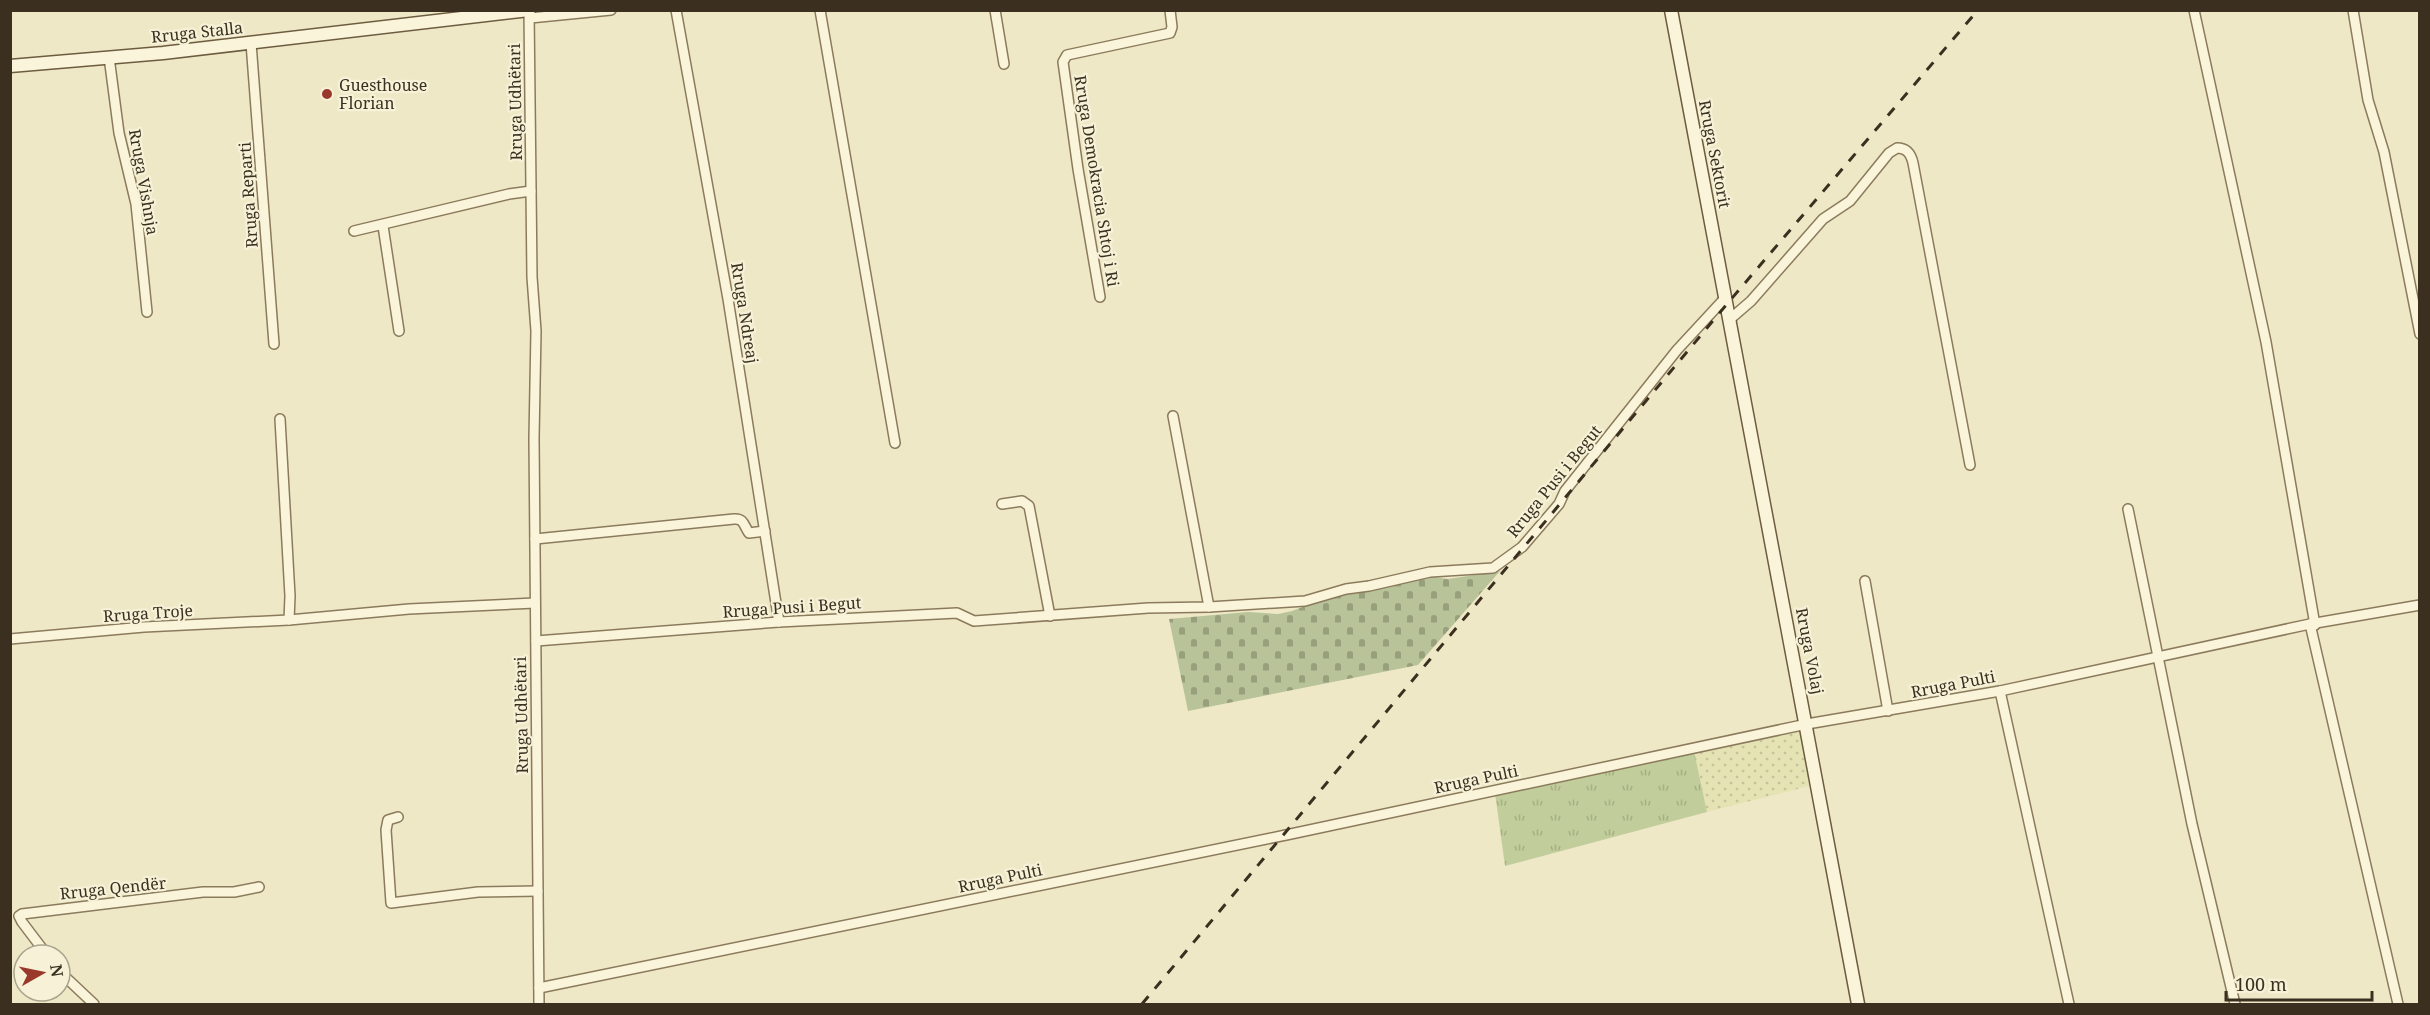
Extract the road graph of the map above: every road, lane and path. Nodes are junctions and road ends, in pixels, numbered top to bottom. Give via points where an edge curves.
1 (611, 10) edge
2 (676, 10) edge
3 (820, 10) edge
4 (995, 10) edge
5 (1170, 10) edge
6 (1671, 10) edge
7 (2194, 10) edge
8 (2354, 10) edge
9 (530, 13) edge
10 (251, 43) junction
11 (109, 57) junction
12 (1004, 64) dead end
13 (10, 66) edge
14 (531, 191) junction
15 (383, 226) junction
16 (354, 231) dead end
17 (1100, 297) dead end
18 (1727, 300) junction
19 (147, 312) dead end
20 (1729, 320) junction
21 (399, 331) dead end
22 (2420, 334) edge
23 (274, 344) dead end
24 (1173, 416) dead end
25 (280, 418) dead end
26 (895, 443) dead end
27 (1970, 465) dead end
28 (1002, 504) dead end
29 (2128, 509) dead end
30 (765, 531) junction
31 (535, 539) junction
32 (1865, 581) dead end
33 (535, 603) junction
34 (2420, 605) edge
35 (1209, 608) junction
36 (1050, 616) junction
37 (289, 620) junction
38 (779, 622) junction
39 (2312, 625) junction
40 (10, 639) edge
41 (536, 641) junction
42 (2157, 657) junction
43 (2000, 691) junction
44 (1888, 711) junction
45 (1807, 724) junction
46 (398, 817) dead end
47 (259, 887) dead end
48 (538, 891) junction
49 (38, 943) edge
50 (72, 984) edge
51 (539, 988) junction
52 (94, 1005) edge
53 (539, 1005) edge
54 (1858, 1005) edge
55 (2069, 1005) edge
56 (2235, 1005) edge
57 (2398, 1005) edge

1 - 9 street
2 - 30 street, Rruga Ndreaj
3 - 26 street
4 - 12 street
5 - 17 street, Rruga Demokracia Shtoj i Ri via 1170,33 1073,54 1063,62
6 - 18 street, Rruga Sektorit
7 - 39 street via 2272,373
8 - 22 street via 2368,100 2384,152
9 - 10 street, Rruga Stalla
9 - 14 street, Rruga Udhëtari
10 - 11 street, Rruga Stalla
10 - 23 street, Rruga Reparti
11 - 13 street, Rruga Stalla
11 - 19 street, Rruga Vishnja via 136,204
14 - 15 street
14 - 31 street, Rruga Udhëtari via 536,331
15 - 16 street
15 - 21 street
18 - 20 street, Rruga Volaj
18 - 35 street, Rruga Pusi i Begut via 1677,350 1522,547 1493,568 1430,572 1346,589 1305,602
20 - 27 street via 1751,302 1823,219 1850,201 1889,153 1897,148 1905,150 1913,163
20 - 45 street, Rruga Volaj
24 - 35 street
25 - 37 street
28 - 36 street via 1022,501 1029,506
29 - 42 street
30 - 31 street via 749,533 744,522 734,519
30 - 38 street, Rruga Ndreaj
31 - 33 street, Rruga Udhëtari
32 - 44 street
33 - 37 street, Rruga Troje
33 - 41 street, Rruga Udhëtari
34 - 39 street, Rruga Pulti
35 - 36 street, Rruga Pusi i Begut via 1148,608
36 - 38 street, Rruga Pusi i Begut via 974,621 957,613
37 - 40 street, Rruga Troje
38 - 41 street, Rruga Pusi i Begut
39 - 42 street, Rruga Pulti
39 - 57 street
41 - 48 street, Rruga Udhëtari
42 - 43 street, Rruga Pulti
42 - 56 street
43 - 44 street, Rruga Pulti
43 - 55 street
44 - 45 street, Rruga Pulti
45 - 51 street, Rruga Pulti
45 - 54 street, Rruga Volaj
46 - 48 street via 388,820 386,830 391,903 478,892
47 - 49 street, Rruga Qendër via 22,914 22,922
48 - 51 street, Rruga Udhëtari
50 - 52 street
51 - 53 street, Rruga Udhëtari

